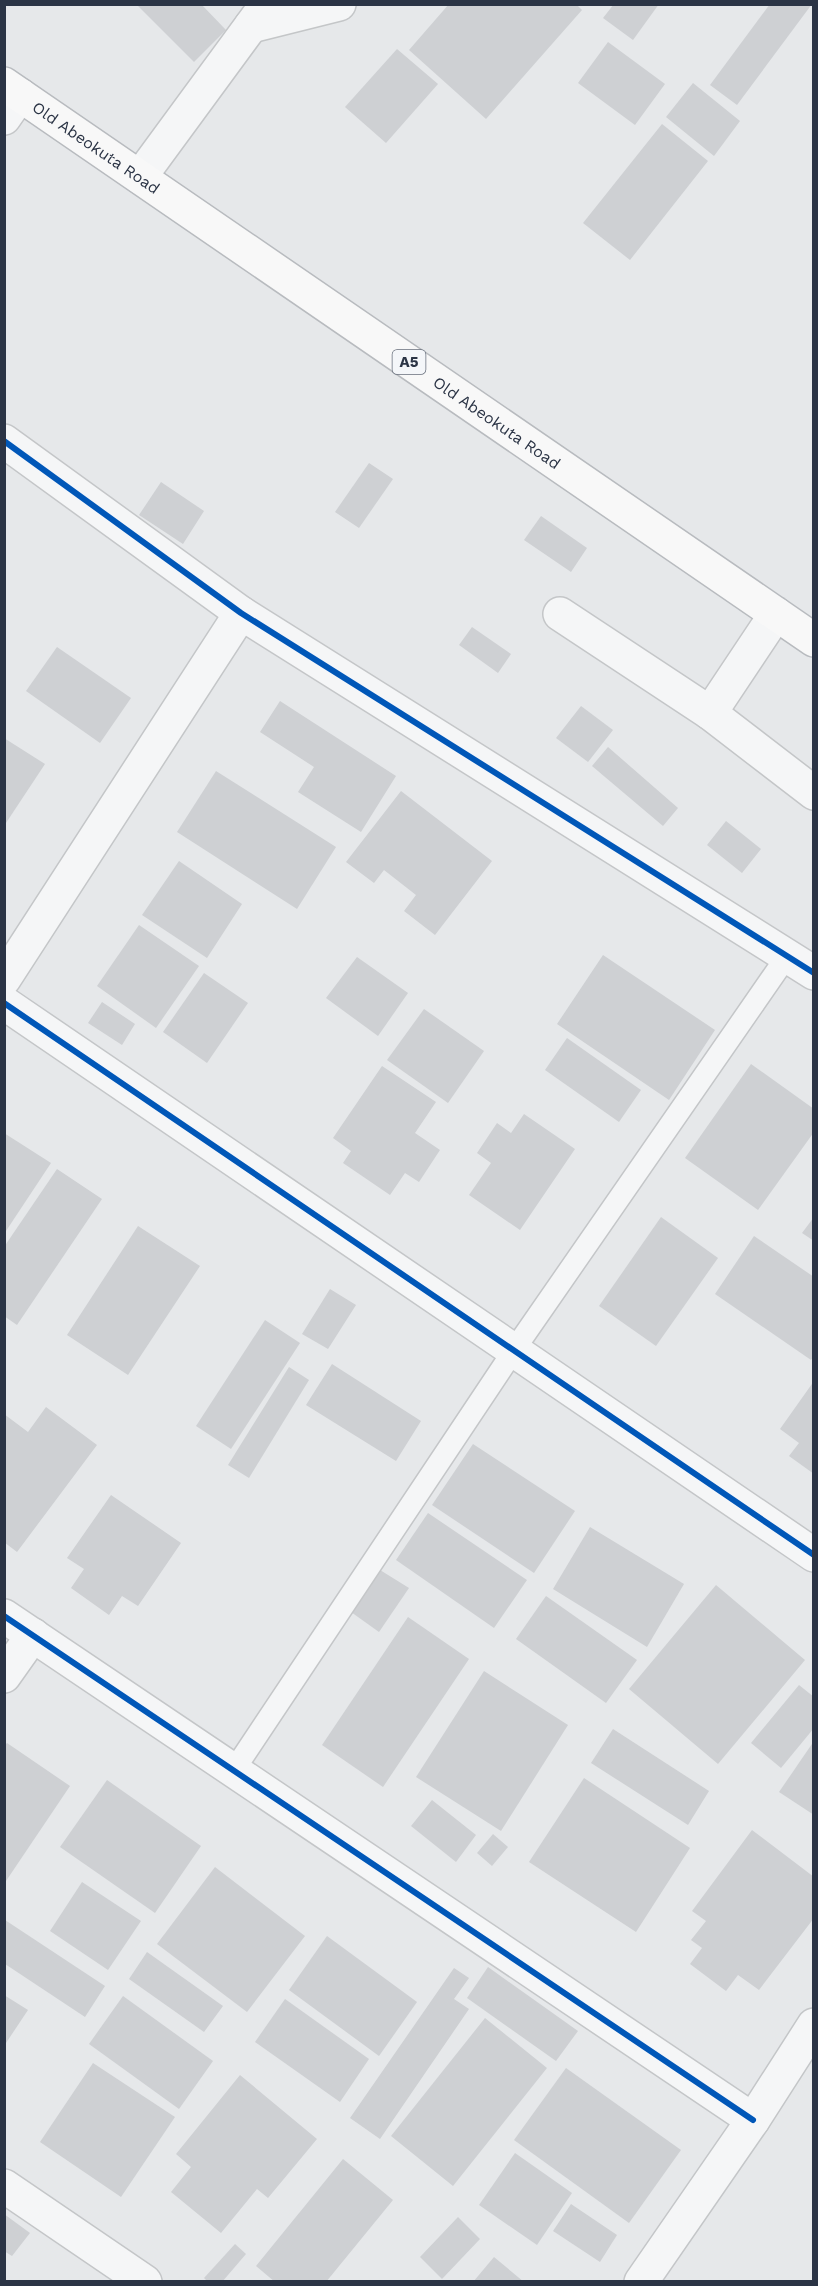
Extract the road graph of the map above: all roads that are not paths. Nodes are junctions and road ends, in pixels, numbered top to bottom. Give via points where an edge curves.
1 (339, 4) edge
2 (259, 15) edge
3 (10, 99) edge
4 (140, 177) junction
5 (4, 441) edge
6 (241, 613) junction
7 (560, 614) dead end
8 (776, 614) junction
9 (813, 640) edge
10 (710, 713) junction
11 (813, 794) edge
12 (800, 964) edge
13 (4, 979) edge
14 (4, 1003) edge
15 (514, 1350) junction
16 (813, 1555) edge
17 (4, 1616) edge
18 (33, 1635) junction
19 (4, 1676) edge
20 (234, 1770) junction
21 (813, 2025) edge
22 (753, 2120) junction
23 (4, 2186) edge
24 (145, 2282) edge
25 (641, 2282) edge

1 - 2 street
2 - 4 street
3 - 4 highway, Old Abeokuta Road / A5
4 - 8 highway, Old Abeokuta Road / A5
5 - 6 street
6 - 12 street
6 - 13 street
7 - 10 street
8 - 9 highway, Old Abeokuta Road / A5
8 - 10 street
10 - 11 street
12 - 15 lane
14 - 15 street
15 - 16 street
15 - 20 lane
17 - 18 street
18 - 19 street
18 - 20 street
20 - 22 street
21 - 22 street
22 - 25 street
23 - 24 street

